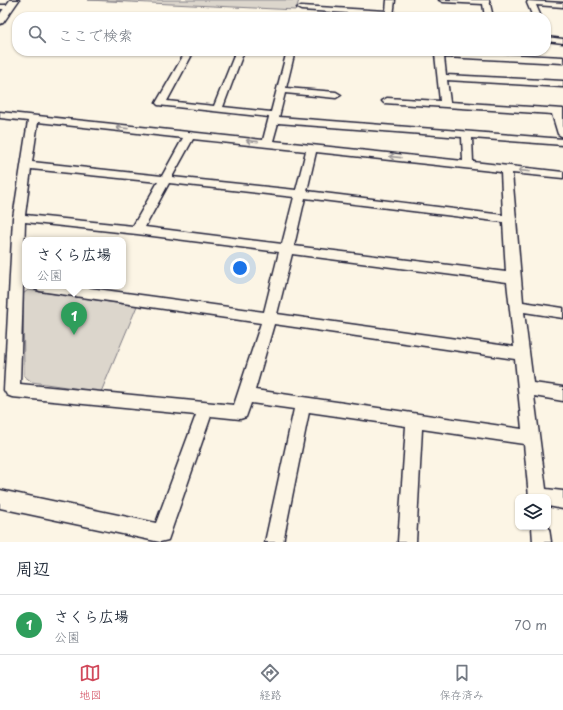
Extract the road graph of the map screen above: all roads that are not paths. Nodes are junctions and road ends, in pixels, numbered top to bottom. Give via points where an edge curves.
1 (303, 0) edge
2 (391, 0) edge
3 (443, 0) edge
4 (8, 5) edge
5 (563, 5) edge
6 (301, 8) junction
7 (300, 12) edge
8 (360, 12) edge
9 (390, 12) edge
10 (488, 12) edge
11 (535, 12) edge
12 (0, 21) edge
13 (551, 40) edge
14 (563, 41) edge
15 (187, 56) edge
16 (238, 56) edge
17 (290, 56) edge
18 (439, 56) edge
19 (480, 56) edge
20 (563, 60) edge
21 (442, 77) junction
22 (563, 84) edge
23 (282, 90) junction
24 (336, 95) dead end
25 (387, 100) dead end
26 (445, 103) junction
27 (217, 109) junction
28 (560, 111) edge
29 (0, 115) edge
30 (276, 117) junction
31 (33, 119) junction
32 (563, 134) edge
33 (190, 135) junction
34 (467, 135) junction
35 (268, 142) junction
36 (563, 142) edge
37 (312, 148) junction
38 (26, 165) junction
39 (468, 165) junction
40 (506, 169) junction
41 (563, 175) edge
42 (165, 180) junction
43 (300, 194) junction
44 (19, 218) junction
45 (508, 219) junction
46 (137, 230) junction
47 (286, 248) junction
48 (513, 278) junction
49 (21, 283) edge
50 (61, 289) edge
51 (516, 306) junction
52 (563, 313) edge
53 (269, 319) junction
54 (521, 354) junction
55 (525, 388) junction
56 (563, 394) edge
57 (245, 395) junction
58 (303, 404) junction
59 (206, 409) junction
60 (414, 421) junction
61 (530, 438) junction
62 (542, 494) edge
63 (551, 498) edge
64 (0, 499) edge
65 (563, 500) edge
66 (540, 530) edge
67 (274, 542) edge
68 (407, 542) edge
69 (542, 542) edge

1 - 6 street
2 - 9 street
3 - 10 street via 486,2
4 - 12 street
5 - 11 street via 531,3
6 - 7 street
6 - 8 street
13 - 14 street
15 - 27 street via 161,104
16 - 27 street
17 - 23 street
18 - 21 street
19 - 20 street
21 - 22 street
21 - 26 street
23 - 24 street
23 - 30 street
25 - 26 street
26 - 28 street
27 - 30 street
28 - 32 street
29 - 31 street
30 - 34 street
30 - 35 street
33 -> 31 street
31 - 38 street
35 -> 33 street
33 - 42 street
34 - 36 street
34 - 39 street
35 - 37 street
39 -> 37 street
37 - 43 street
38 - 42 street
38 - 44 street
39 - 40 street
41 -> 40 street
40 - 45 street
42 - 43 street
42 - 46 street
43 - 45 street
43 - 47 street
44 - 46 street
44 - 49 street
45 - 48 street
46 - 47 street
47 - 48 street
47 - 53 street
48 - 51 street
49 - 59 street via 12,390
50 - 53 street
51 - 52 street
51 - 54 street
53 - 54 street
53 - 57 street
54 - 55 street
55 - 56 street
55 - 61 street
57 - 58 street
57 - 59 street via 240,412
58 - 60 street
58 - 67 street
59 - 64 street via 161,533
60 - 61 street
60 - 68 street
61 - 62 street
63 - 65 street
66 - 69 street

